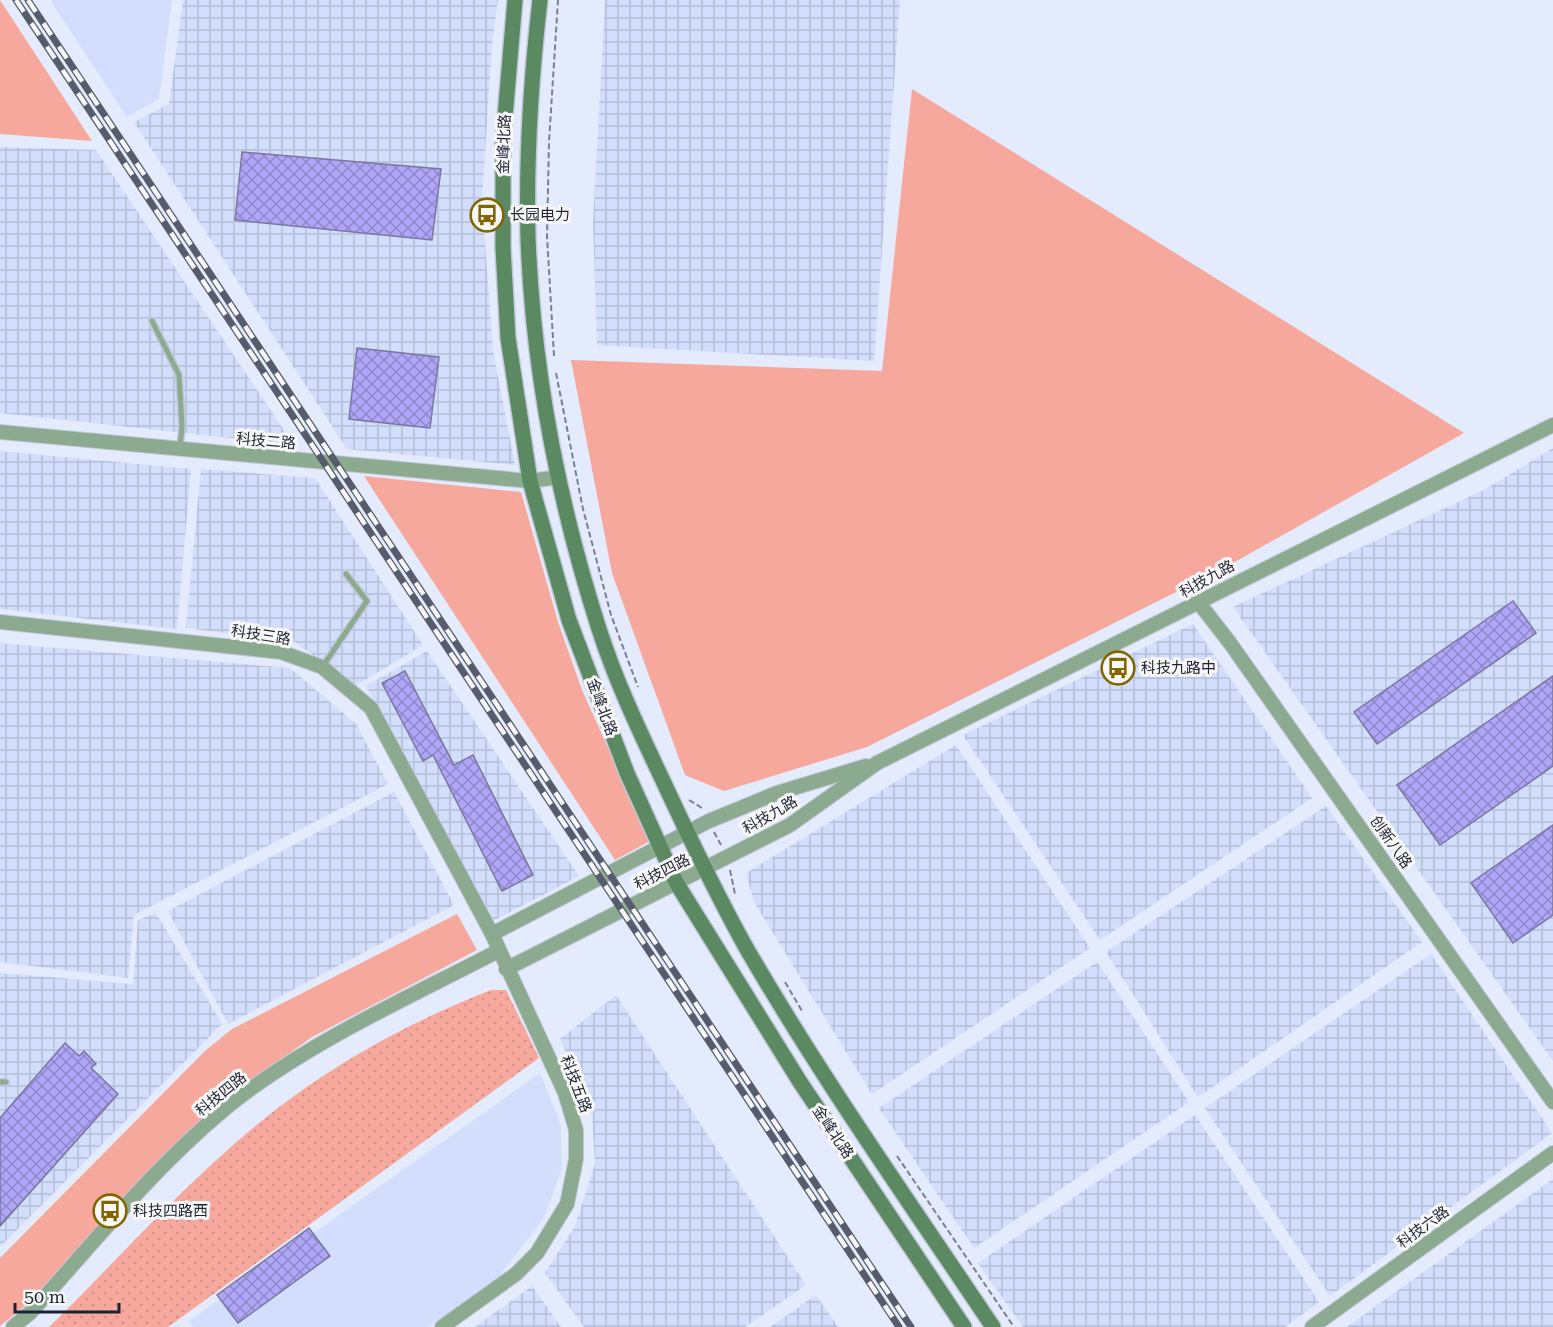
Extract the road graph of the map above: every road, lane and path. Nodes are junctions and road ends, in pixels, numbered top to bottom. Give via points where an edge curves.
1 (515, 0) edge
2 (540, 0) edge
3 (558, 0) edge
4 (152, 321) dead end
5 (1553, 425) edge
6 (0, 432) edge
7 (180, 449) junction
8 (559, 477) junction
9 (530, 481) junction
10 (346, 574) dead end
11 (1199, 603) junction
12 (0, 622) edge
13 (322, 668) junction
14 (640, 693) dead end
15 (877, 763) junction
16 (682, 795) dead end
17 (709, 821) junction
18 (688, 833) junction
19 (659, 846) junction
20 (727, 858) junction
21 (704, 869) junction
22 (676, 884) junction
23 (737, 904) dead end
24 (492, 933) junction
25 (498, 951) junction
26 (506, 969) junction
27 (781, 976) dead end
28 (806, 1016) dead end
29 (1553, 1102) edge
30 (1553, 1153) edge
31 (896, 1155) dead end
32 (13, 1327) edge
33 (442, 1327) edge
34 (964, 1327) edge
35 (993, 1327) edge
36 (1014, 1327) edge
37 (1312, 1327) edge

1 - 9 main road, 金峰北路 via 503,140 503,248 508,338
2 - 8 main road, 金峰北路 via 528,236 538,349
3 - 14 path via 547,236 555,365 583,509 611,615
4 - 7 lane via 179,375
5 - 11 street, 科技九路 via 1230,584
6 - 7 street, 科技二路
7 - 9 street, 科技二路
8 - 9 street, 科技二路
8 - 18 main road, 金峰北路 via 600,630 630,710
9 - 19 main road, 金峰北路 via 570,620
10 - 13 lane via 367,601
11 - 15 street, 科技九路
11 - 29 street, 创新八路
12 - 13 street, 科技三路 via 281,652
13 - 24 street, 科技三路 via 371,708
15 - 17 street, 科技九路 via 777,793
15 - 20 street, 科技九路 via 790,825
16 - 17 path via 701,807
17 - 18 street, 科技九路
17 - 20 path
18 - 19 street, 科技四路
18 - 21 main road, 金峰北路
19 - 22 main road, 金峰北路
19 - 24 street, 科技四路
20 - 21 street, 科技九路
20 - 23 path
21 - 22 street, 科技四路
21 - 35 main road, 金峰北路 via 802,1040
22 - 26 street, 科技四路
22 - 34 main road, 金峰北路 via 800,1082
24 - 25 street, 科技三路
25 - 26 street, 科技五路
25 - 32 street, 科技四路 via 317,1044 237,1100 163,1166
26 - 33 street, 科技五路 via 565,1094 576,1130 576,1159 567,1204 537,1253 516,1274
27 - 28 path
30 - 37 street, 科技六路
31 - 36 path

